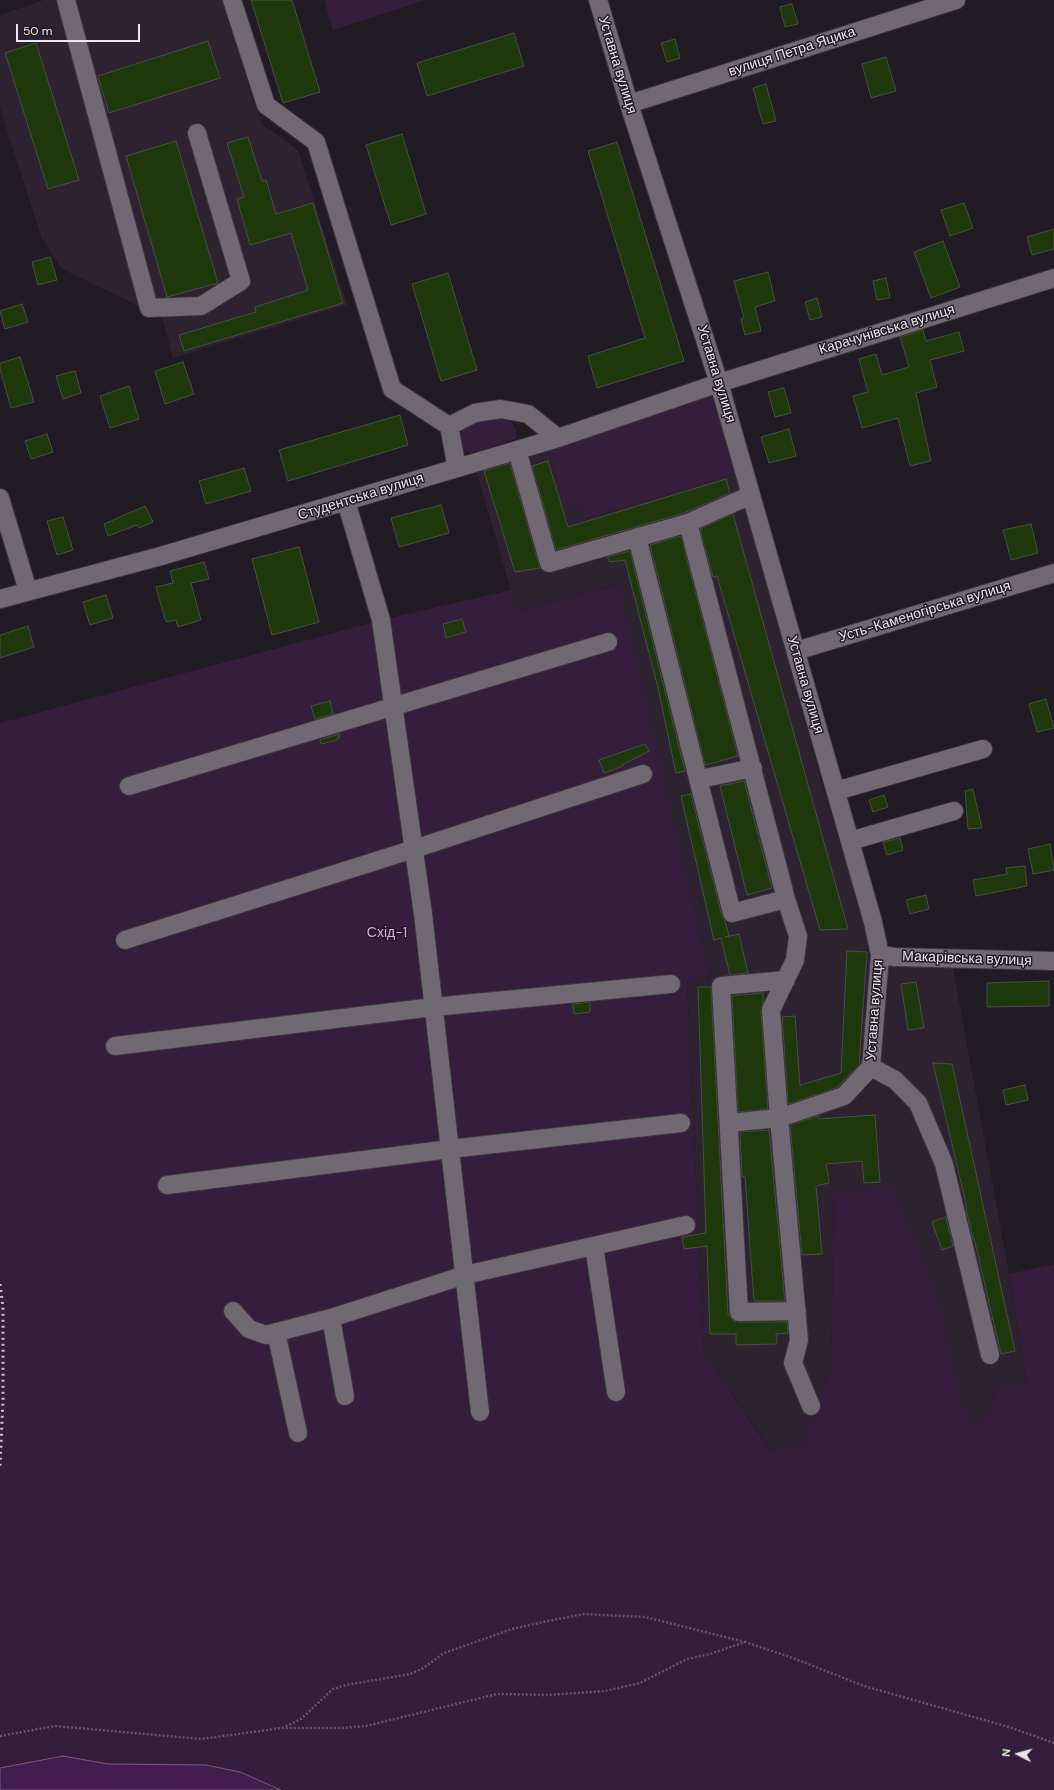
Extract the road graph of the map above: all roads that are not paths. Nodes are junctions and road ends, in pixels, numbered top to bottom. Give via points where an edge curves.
1 (66, 0) edge
2 (232, 0) edge
3 (598, 0) edge
4 (956, 0) edge
5 (629, 104) junction
6 (197, 133) dead end
7 (1054, 278) edge
8 (719, 383) junction
9 (449, 426) junction
10 (558, 438) junction
11 (517, 450) junction
12 (457, 468) junction
13 (751, 494) junction
14 (0, 498) edge
15 (346, 501) junction
16 (688, 523) junction
17 (637, 537) junction
18 (1054, 573) edge
19 (28, 591) junction
20 (0, 599) edge
21 (608, 642) dead end
22 (796, 652) junction
23 (393, 707) junction
24 (983, 749) dead end
25 (753, 768) junction
26 (644, 774) dead end
27 (700, 780) junction
28 (129, 786) dead end
29 (836, 791) junction
30 (954, 811) dead end
31 (850, 841) junction
32 (414, 849) junction
33 (786, 899) junction
34 (125, 940) dead end
35 (880, 955) junction
36 (1054, 961) edge
37 (786, 980) junction
38 (671, 984) dead end
39 (433, 1007) junction
40 (115, 1046) dead end
41 (871, 1068) junction
42 (779, 1118) junction
43 (681, 1123) dead end
44 (729, 1123) junction
45 (450, 1149) junction
46 (167, 1185) dead end
47 (686, 1225) dead end
48 (594, 1246) junction
49 (465, 1275) junction
50 (232, 1311) dead end
51 (797, 1311) junction
52 (331, 1318) junction
53 (276, 1332) junction
54 (990, 1355) dead end
55 (616, 1392) dead end
56 (345, 1396) dead end
57 (811, 1406) dead end
58 (480, 1412) dead end
59 (298, 1433) dead end

1 - 6 street via 149,308 201,306 241,282
2 - 9 street via 266,105 316,142 392,389
3 - 5 street, Уставна вулиця
4 - 5 street, вулиця Петра Яцика
5 - 8 street, Уставна вулиця
7 - 8 street, Карачунівська вулиця
8 - 10 street, Студентська вулиця
8 - 13 street, Уставна вулиця
9 - 10 street via 475,413 501,409 528,414
9 - 12 street
10 - 11 street, Студентська вулиця
11 - 12 street, Студентська вулиця
11 - 17 street via 549,563
12 - 15 street, Студентська вулиця
13 - 16 street
13 - 22 street, Уставна вулиця
14 - 19 street
15 - 19 street, Студентська вулиця via 161,556
15 - 23 street via 381,620
16 - 17 street
16 - 25 street
17 - 27 street
18 - 22 street, Усть-Каменогірська вулиця
19 - 20 street, Студентська вулиця
21 - 23 street
22 - 29 street, Уставна вулиця
23 - 28 street
23 - 32 street
24 - 29 street
25 - 27 street
25 - 33 street
26 - 32 street
27 - 33 street via 732,913
29 - 31 street, Уставна вулиця
30 - 31 street
31 - 35 street, Уставна вулиця
32 - 34 street
32 - 39 street
33 - 37 street via 798,936 795,960
35 - 36 street, Макарівська вулиця
35 - 41 street, Уставна вулиця
37 - 42 street via 771,1010
37 - 44 street via 721,986
38 - 39 street
39 - 40 street
39 - 45 street
41 - 42 street via 844,1096
41 - 54 street, Уставна вулиця via 895,1080 918,1102 944,1164
42 - 44 street
42 - 51 street
43 - 45 street
44 - 51 street via 739,1312
45 - 46 street
45 - 49 street
47 - 48 street
48 - 49 street
48 - 55 street
49 - 52 street
49 - 58 street
50 - 53 street via 249,1329 266,1335
51 - 57 street via 799,1340 793,1363
52 - 53 street
52 - 56 street
53 - 59 street

